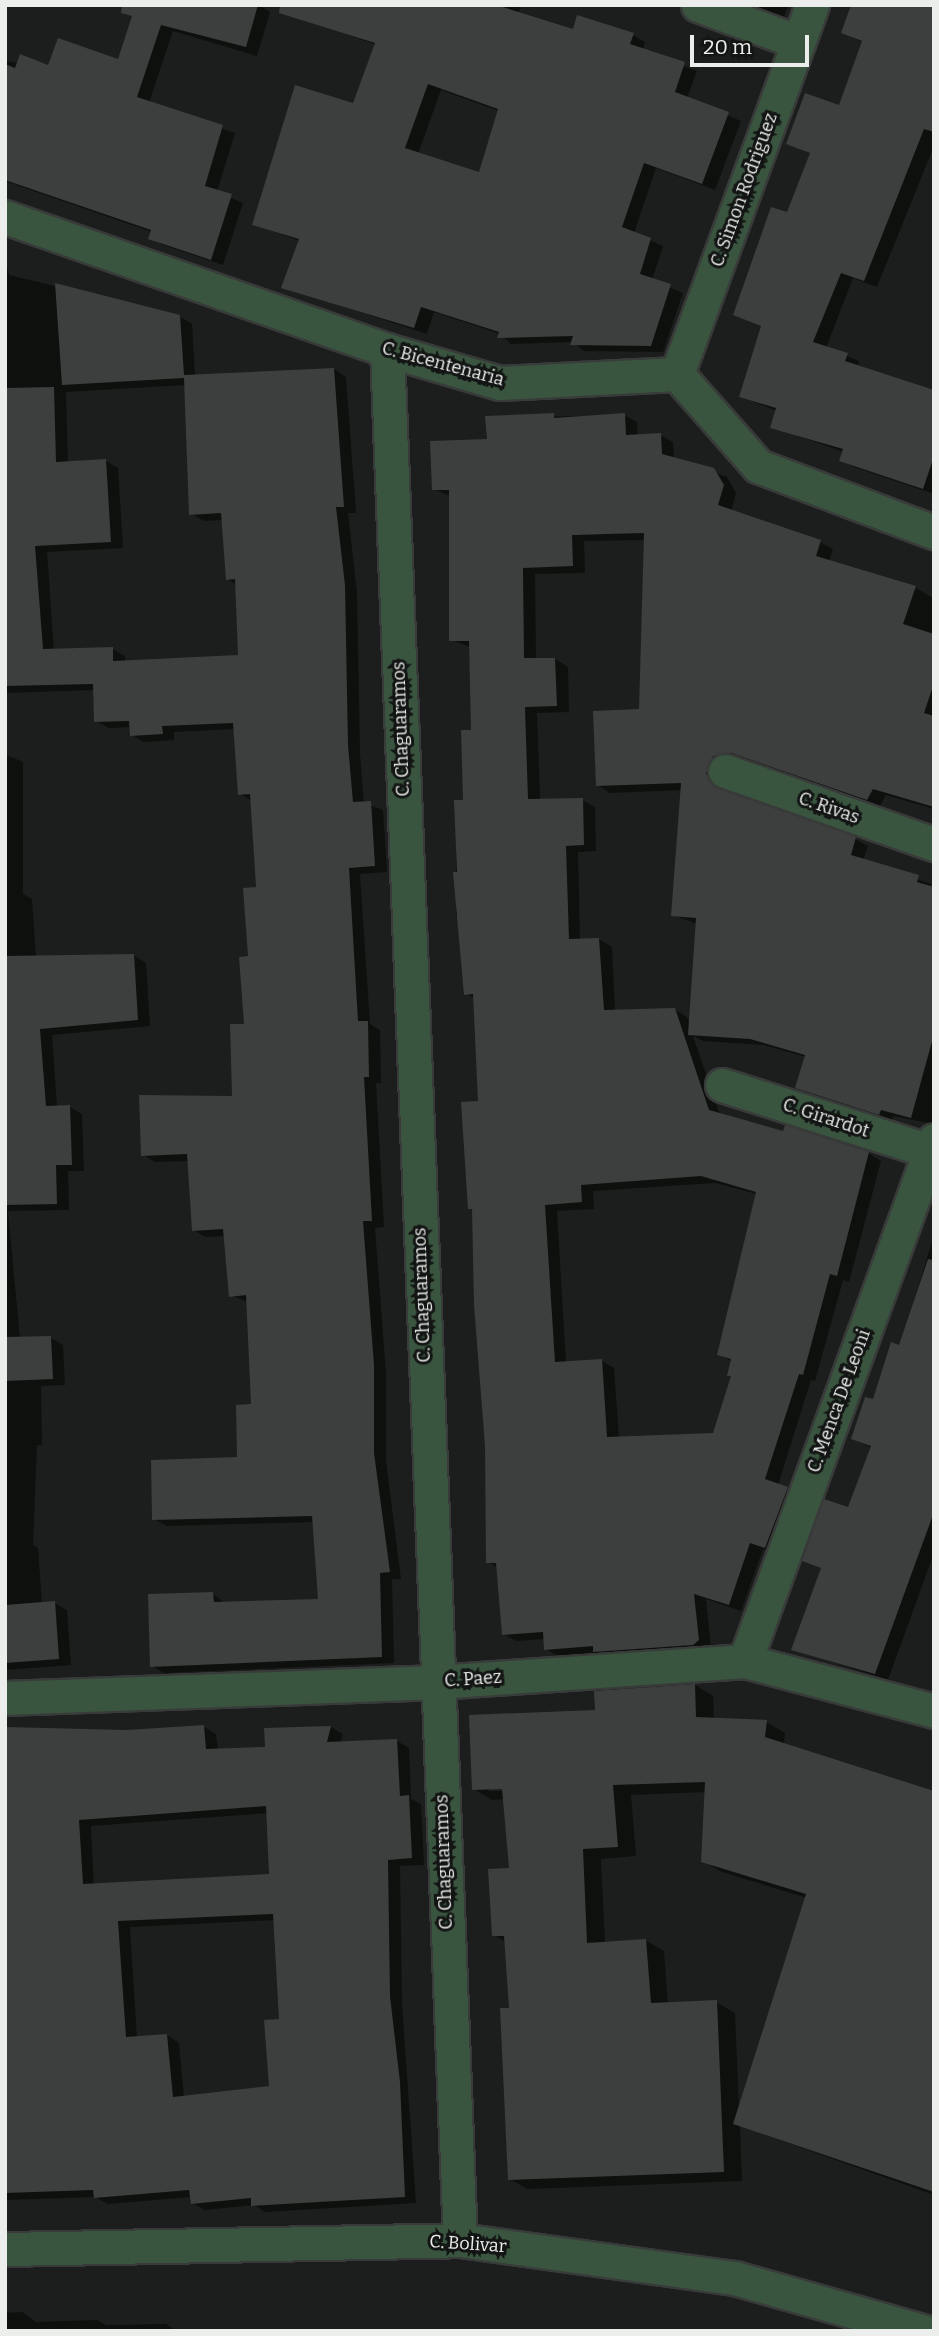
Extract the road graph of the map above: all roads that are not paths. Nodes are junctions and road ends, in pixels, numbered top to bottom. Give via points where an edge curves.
1 (698, 5) edge
2 (812, 5) edge
3 (798, 42) junction
4 (5, 217) edge
5 (387, 350) junction
6 (677, 374) junction
7 (934, 532) edge
8 (725, 771) dead end
9 (934, 845) edge
10 (722, 1085) dead end
11 (932, 1146) edge
12 (745, 1661) junction
13 (436, 1682) junction
14 (5, 1698) edge
15 (934, 1711) edge
16 (460, 2240) junction
17 (5, 2249) edge
18 (922, 2331) edge

1 - 3 street
2 - 3 street, C. Simon Rodriguez
3 - 6 street, C. Simon Rodriguez
4 - 5 street, C. Bicentenaria
5 - 6 street, C. Bicentenaria via 499,383
5 - 13 street, C. Chaguaramos
6 - 7 street via 758,466
8 - 9 street, C. Rivas
10 - 11 street, C. Girardot
11 - 12 street, C. Menca De Leoni
12 - 13 street, C. Paez
12 - 15 street, C. Paez
13 - 14 street, C. Paez
13 - 16 street, C. Chaguaramos
16 - 17 street, C. Bolivar
16 - 18 street, C. Bolivar via 735,2278

